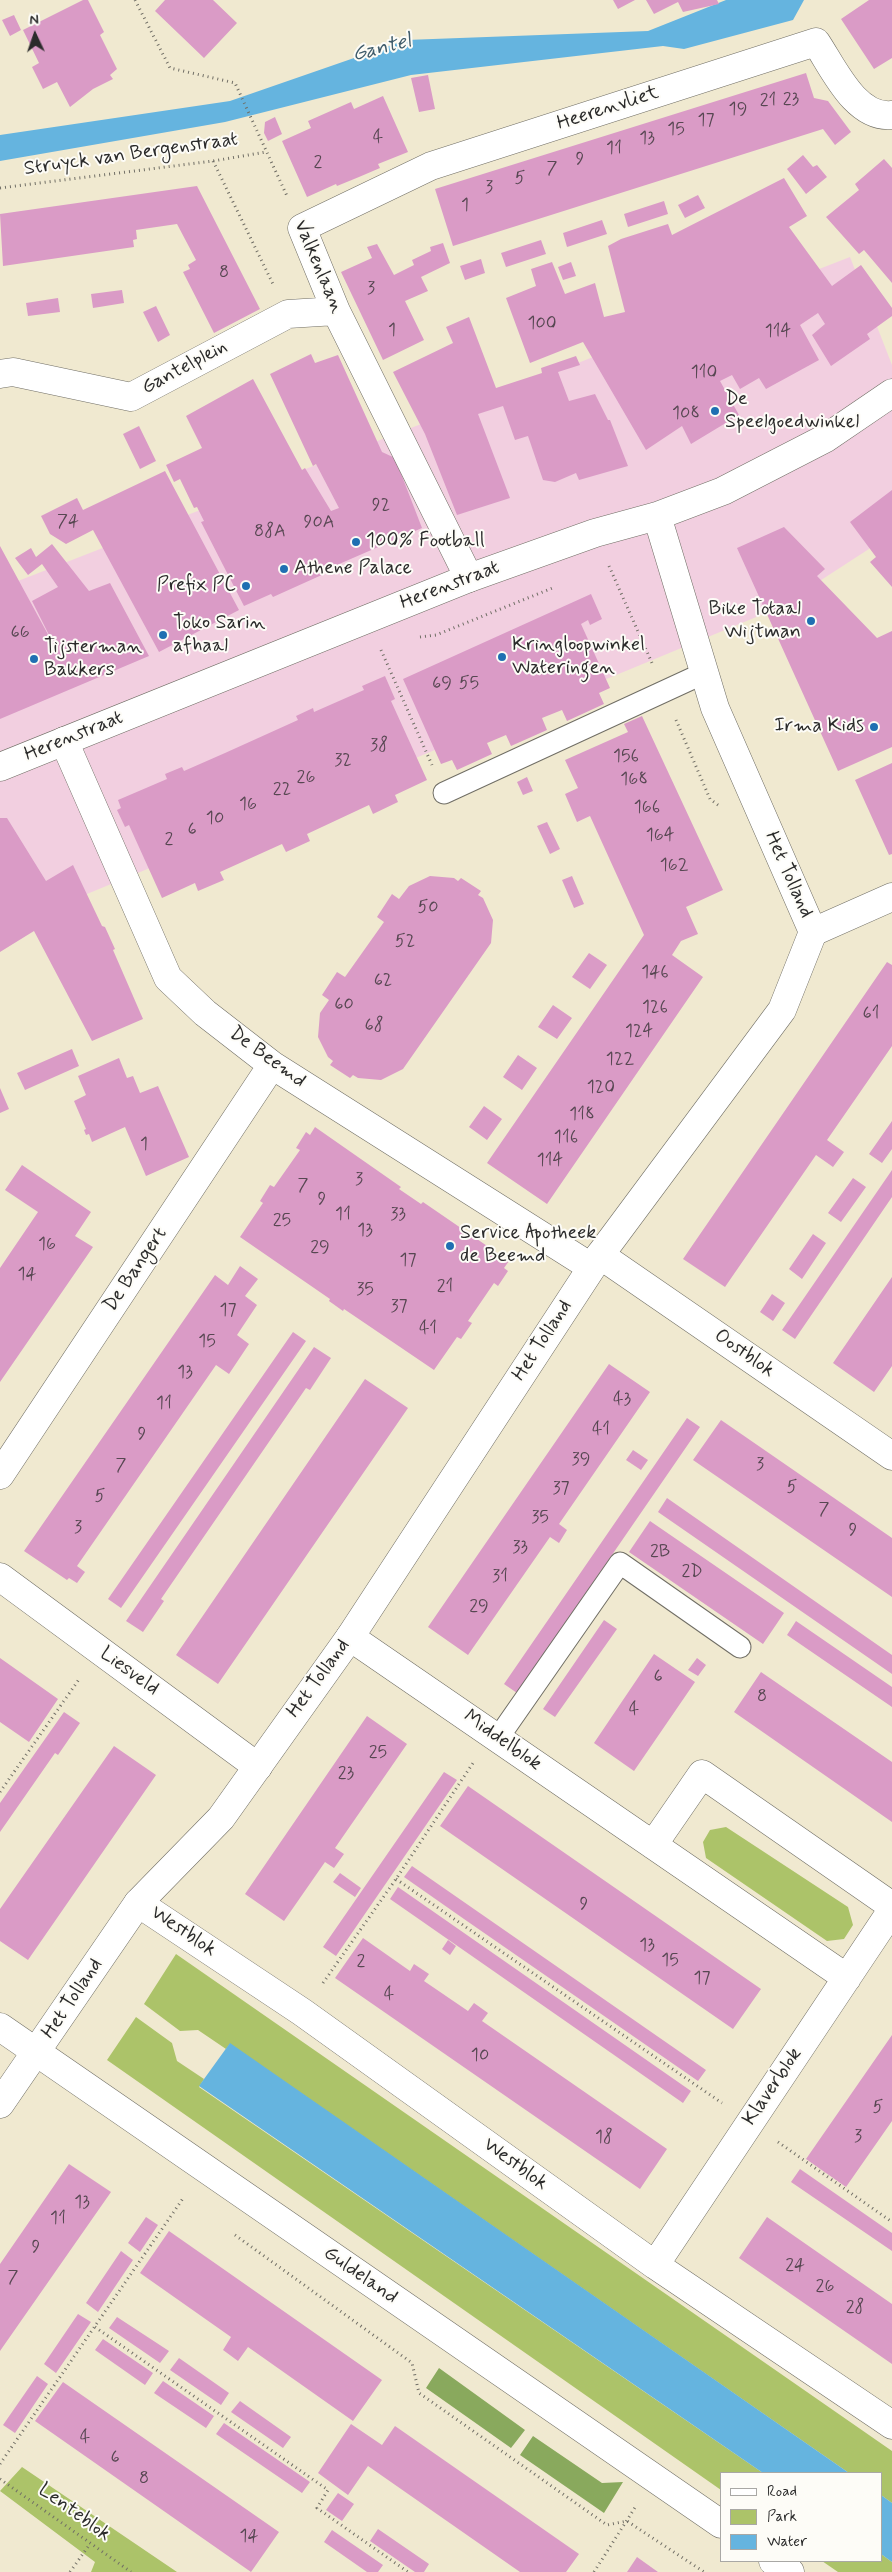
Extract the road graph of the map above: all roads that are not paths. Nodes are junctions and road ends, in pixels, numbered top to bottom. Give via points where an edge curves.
1 (892, 115) edge
2 (302, 228) joint
3 (336, 311) junction
4 (0, 374) edge
5 (892, 393) edge
6 (657, 516) junction
7 (469, 578) junction
8 (704, 673) junction
9 (64, 741) junction
10 (0, 767) edge
11 (444, 793) road end
12 (892, 897) edge
13 (813, 932) junction
14 (272, 1065) junction
15 (595, 1261) junction
16 (890, 1452) edge
17 (0, 1475) edge
18 (0, 1577) edge
19 (350, 1637) junction
20 (740, 1647) dead end
21 (495, 1736) junction
22 (258, 1767) junction
23 (653, 1845) junction
24 (138, 1903) junction
25 (892, 1906) edge
26 (892, 1910) edge
27 (847, 1978) junction
28 (0, 2027) edge
29 (36, 2052) junction
30 (0, 2104) edge
31 (655, 2265) junction
32 (892, 2425) edge
33 (720, 2523) edge
34 (775, 2562) edge
35 (790, 2572) edge

1 - 2 street, Heerenvliet via 867,110 854,98 816,42 432,166
2 - 3 street, Valkenlaan
3 - 4 street, Gantelplein via 288,314 131,397 13,372
3 - 7 street, Valkenlaan
5 - 6 street, Herenstraat via 826,438 723,491
6 - 7 street, Herenstraat via 595,533
6 - 8 street, Het Tolland
7 - 9 street, Herenstraat
8 - 11 lane
8 - 13 street, Het Tolland via 715,708
9 - 10 street, Herenstraat
9 - 14 street, De Beemd via 168,978 205,1013
12 - 13 street
13 - 15 street, Het Tolland via 782,1010
14 - 15 street, De Beemd
14 - 17 street, De Bangert
15 - 16 street, Oostblok
15 - 19 street, Het Tolland
18 - 22 street, Liesveld
19 - 21 street, Middelblok
19 - 22 street, Het Tolland
20 - 21 lane via 620,1564
21 - 23 street, Middelblok
22 - 24 street, Het Tolland via 221,1818
23 - 25 street via 702,1774
23 - 27 street, Middelblok
24 - 29 street, Het Tolland
24 - 31 street, Westblok via 302,2012
26 - 27 street, Klaverblok
27 - 31 street, Klaverblok
28 - 29 street, Guldeland
29 - 30 street, Het Tolland
29 - 33 street, Guldeland
31 - 32 street, Westblok
34 - 35 street

